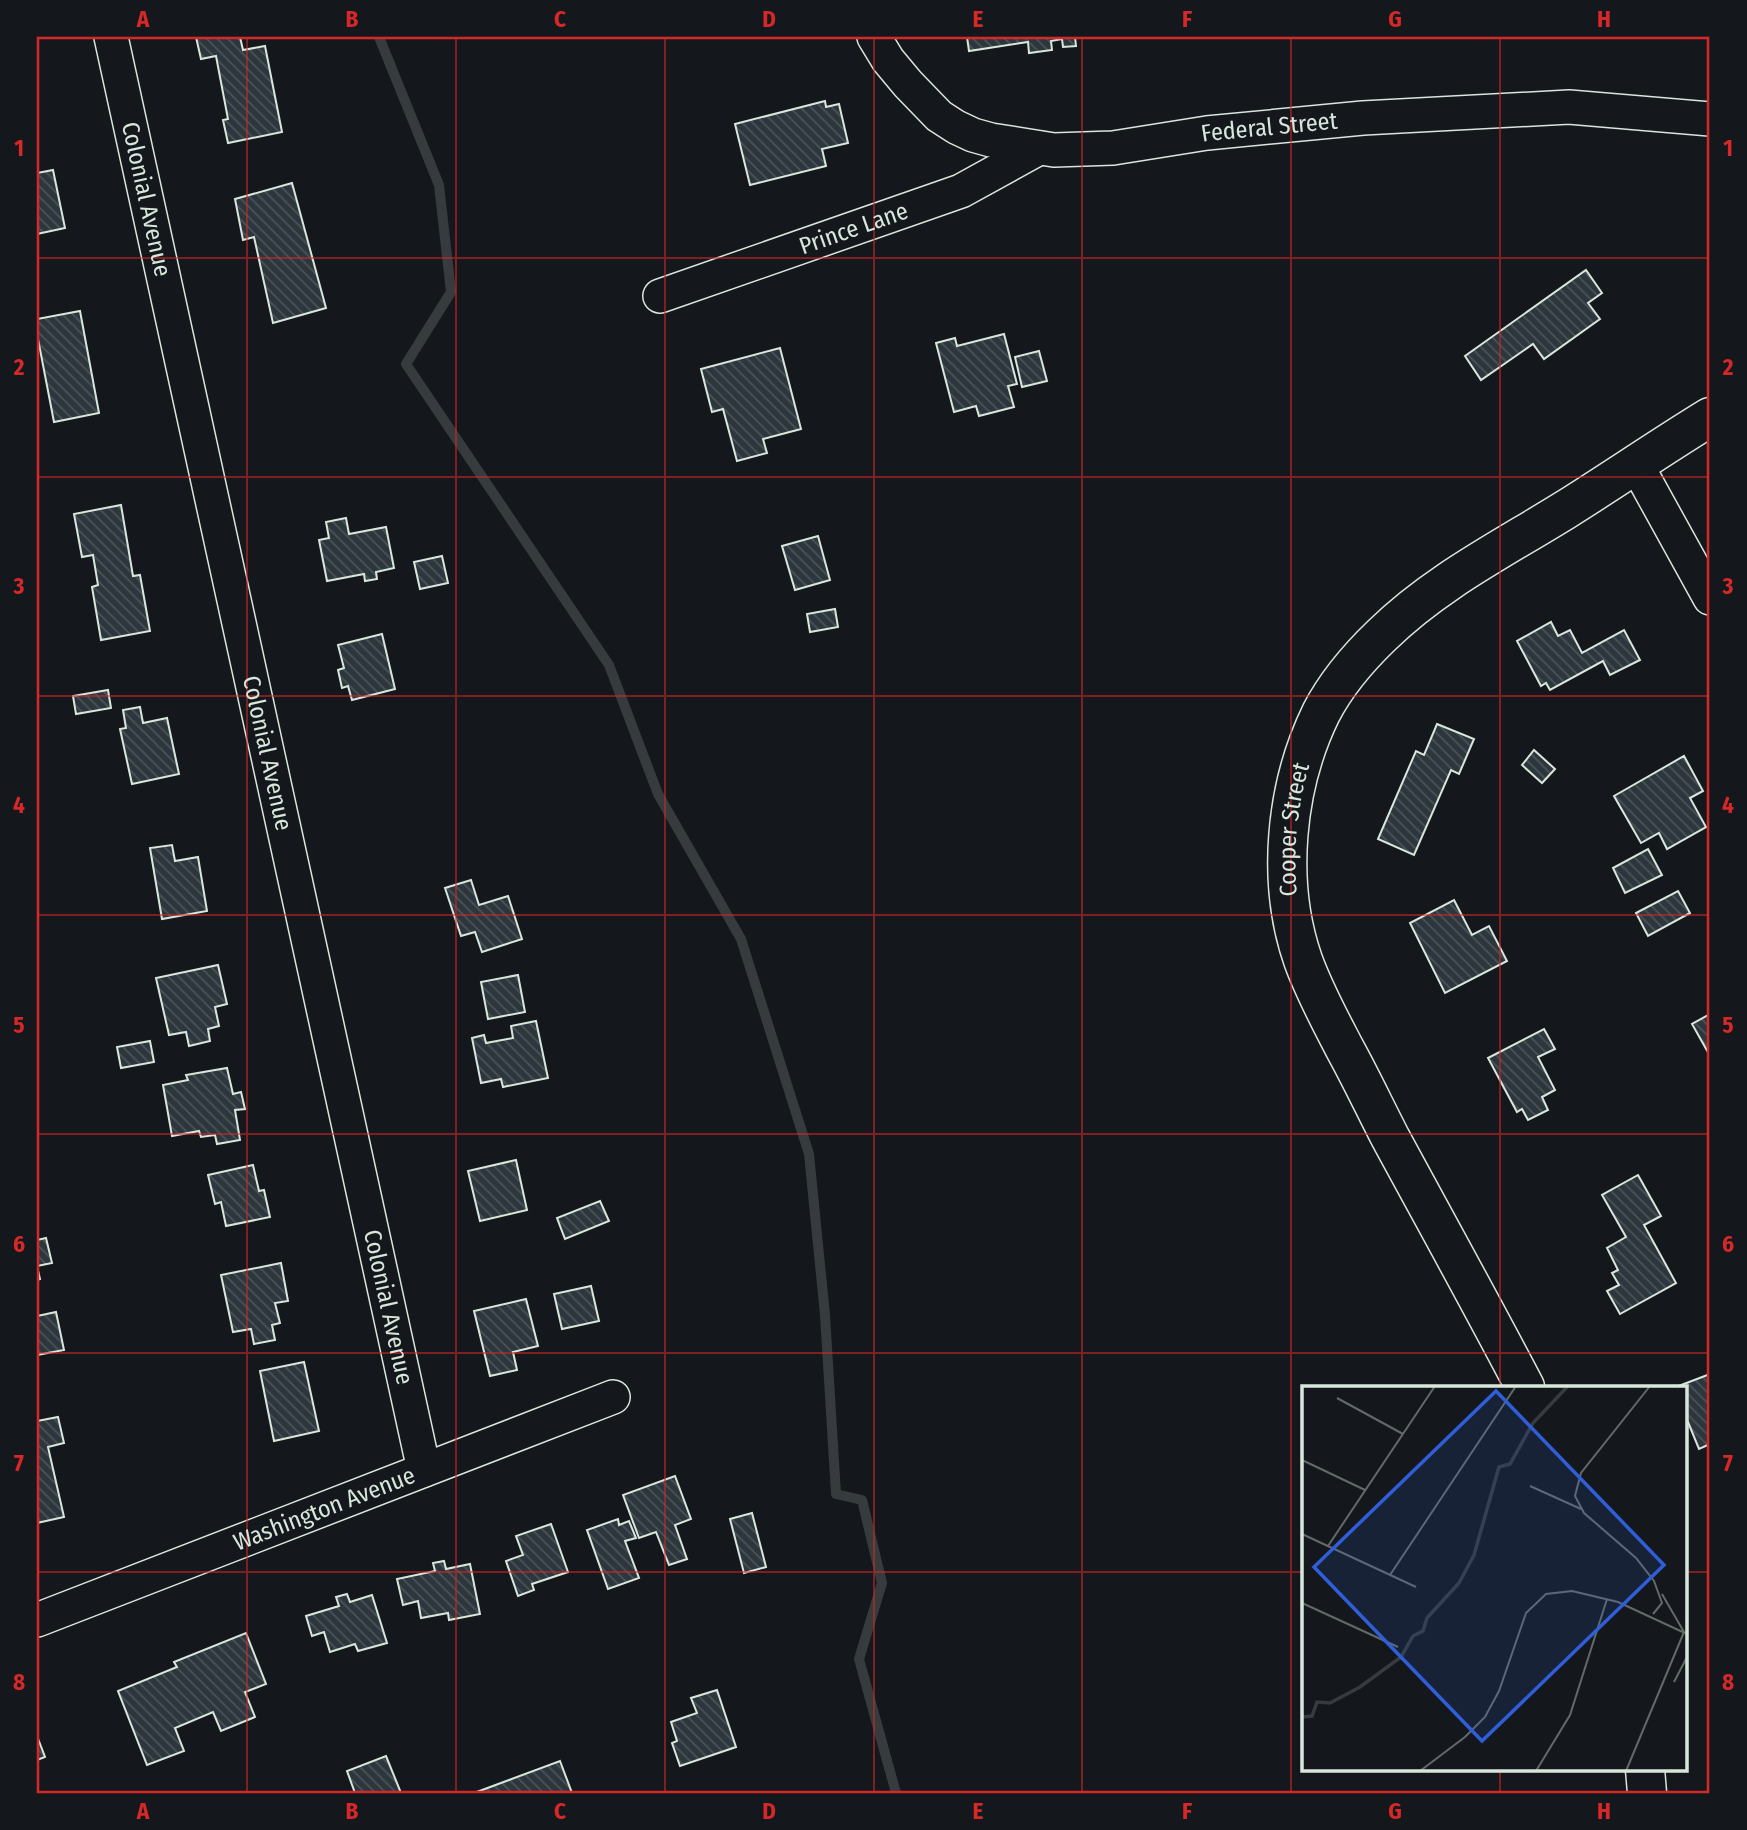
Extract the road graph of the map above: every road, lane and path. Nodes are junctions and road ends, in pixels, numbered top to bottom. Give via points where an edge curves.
1 (111, 37) edge
2 (874, 37) edge
3 (1710, 119) edge
4 (1039, 148) junction
5 (660, 296) dead end
6 (1710, 417) edge
7 (1636, 464) junction
8 (1710, 598) edge
9 (1524, 1386) edge
10 (612, 1397) dead end
11 (424, 1470) junction
12 (37, 1620) edge
13 (1645, 1770) edge
14 (1647, 1793) edge

1 - 11 street, Colonial Avenue
2 - 4 street, Federal Street via 888,60 939,116 973,135
3 - 4 street, Federal Street via 1569,107 1363,118 1207,133 1113,148
4 - 5 street, Prince Lane via 961,191
6 - 7 street, Cooper Street
7 - 8 street
7 - 9 street, Cooper Street via 1466,570 1374,643 1322,711 1303,763 1290,820 1287,860 1292,917 1315,991
10 - 11 street, Washington Avenue
11 - 12 street, Washington Avenue
13 - 14 street

